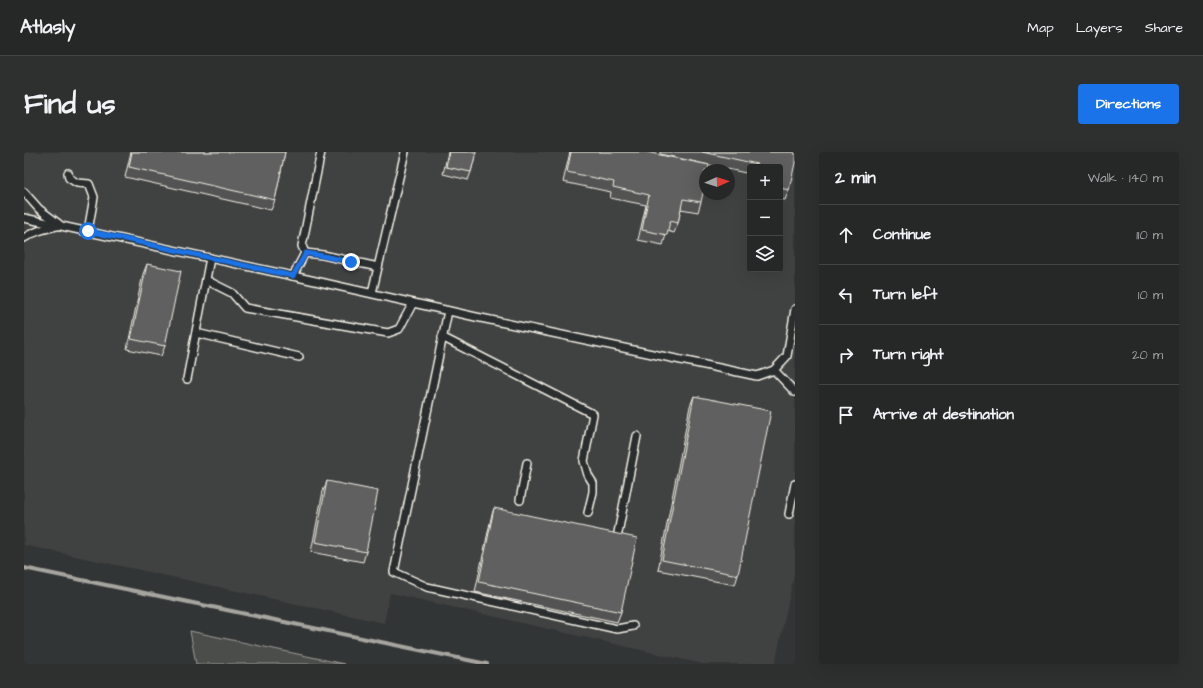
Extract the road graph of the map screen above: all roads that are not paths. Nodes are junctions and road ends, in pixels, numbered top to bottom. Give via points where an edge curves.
1 (321, 152) edge
2 (405, 152) edge
3 (68, 173) dead end
4 (24, 192) edge
5 (24, 218) edge
6 (61, 226) junction
7 (88, 231) junction
8 (24, 238) edge
9 (306, 253) junction
10 (210, 258) junction
11 (378, 267) junction
12 (293, 276) junction
13 (206, 280) junction
14 (372, 293) junction
15 (413, 303) junction
16 (795, 309) edge
17 (448, 311) junction
18 (196, 333) junction
19 (442, 337) junction
20 (299, 357) dead end
21 (774, 370) junction
22 (187, 379) dead end
23 (795, 392) edge
24 (637, 436) dead end
25 (527, 463) dead end
26 (795, 484) edge
27 (520, 500) dead end
28 (588, 513) dead end
29 (790, 514) dead end
30 (617, 538) edge
31 (633, 626) dead end

1 - 9 lane via 302,246
2 - 11 lane
3 - 7 lane via 69,178 77,183 89,184 94,197
4 - 6 lane via 39,210
5 - 6 lane
6 - 7 lane
6 - 8 lane via 33,232
7 - 10 lane
9 - 11 lane
9 - 12 lane
10 - 12 lane
10 - 13 lane
11 - 14 lane
12 - 14 lane
13 - 15 lane via 232,293 245,308 388,333 400,329
13 - 18 lane
14 - 15 lane
15 - 17 lane
16 - 21 lane via 787,356
17 - 19 lane
17 - 21 lane via 757,376
18 - 20 lane
18 - 22 lane
19 - 28 lane via 593,414 584,461 593,483
19 - 31 lane via 394,572 427,587 618,629
21 - 23 lane
24 - 30 lane
25 - 27 lane
26 - 29 lane

